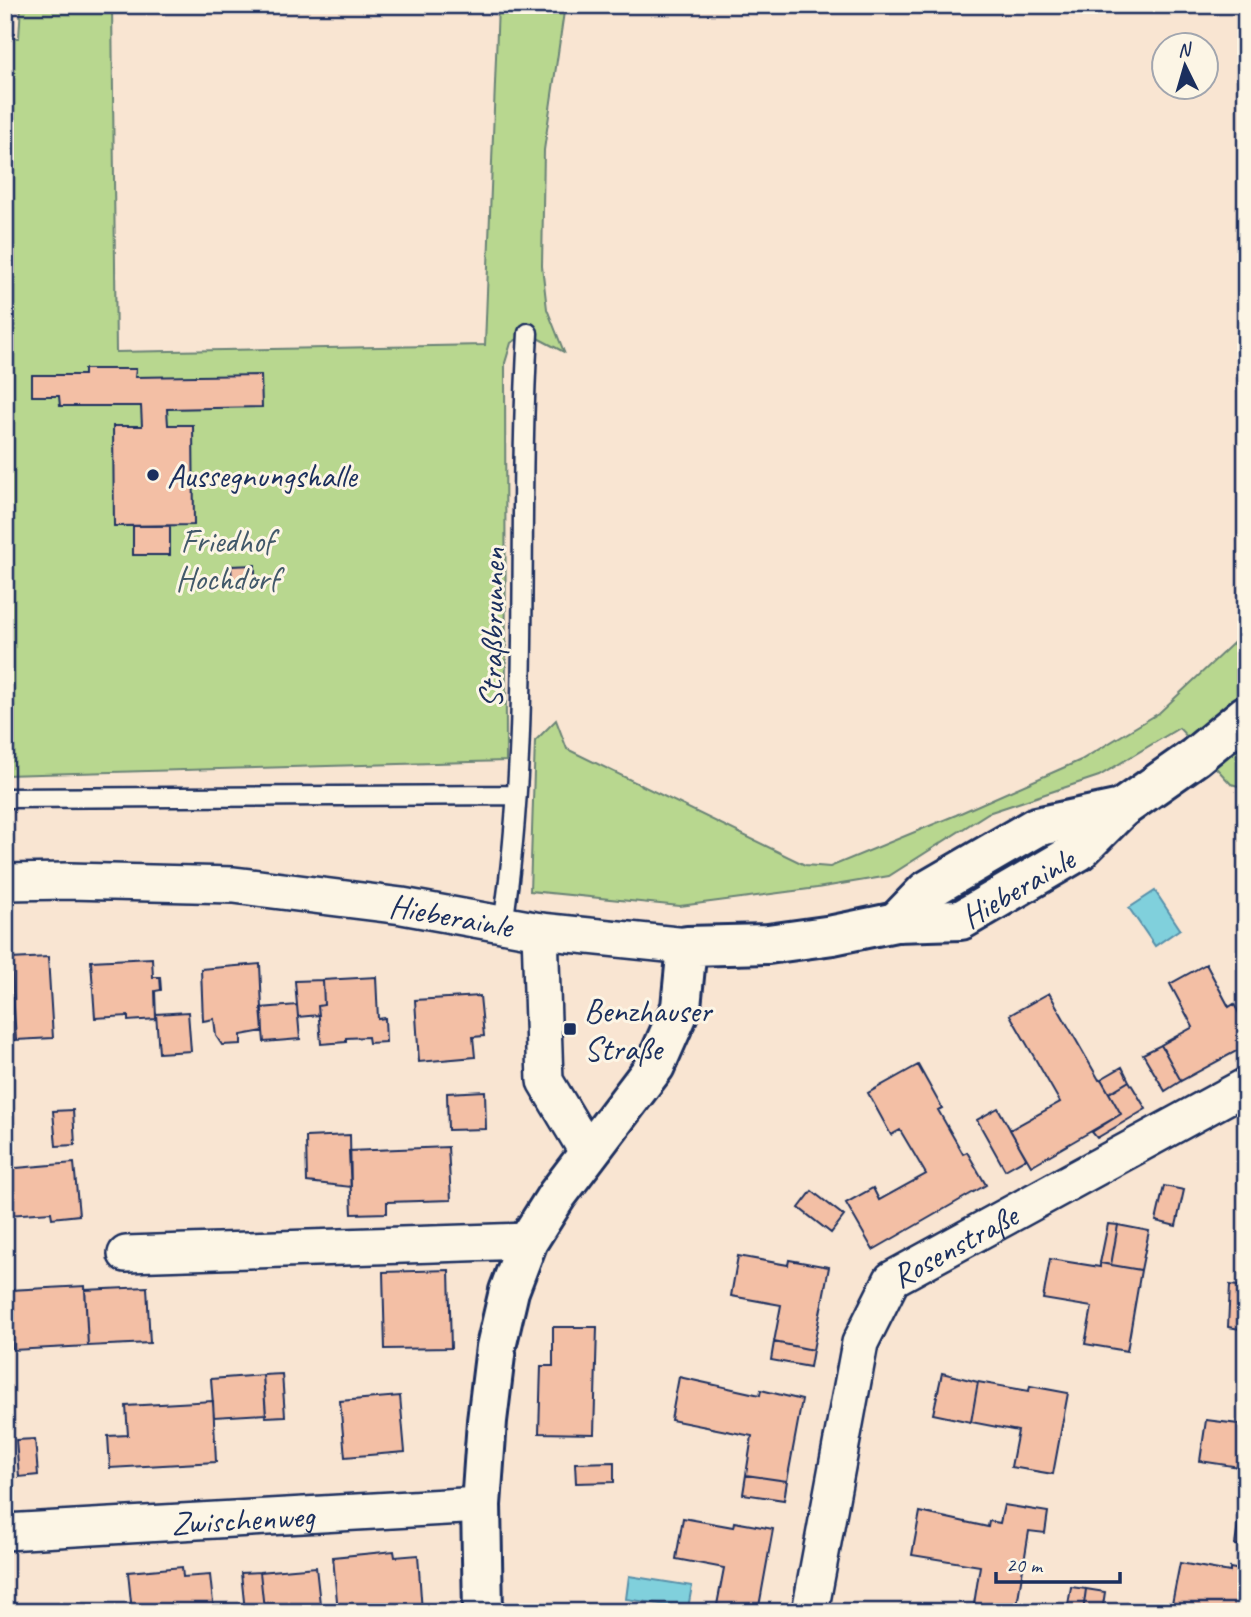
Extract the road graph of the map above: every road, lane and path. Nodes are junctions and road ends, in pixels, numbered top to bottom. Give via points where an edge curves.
1 (528, 333) dead end
2 (1246, 715) edge
3 (515, 795) junction
4 (5, 798) edge
5 (5, 882) edge
6 (503, 924) junction
7 (540, 931) junction
8 (687, 946) junction
9 (1246, 1086) edge
10 (588, 1153) junction
11 (528, 1241) junction
12 (126, 1254) dead end
13 (481, 1505) junction
14 (5, 1532) edge
15 (483, 1612) edge
16 (810, 1612) edge

1 - 3 lane, Straßbrunnen
2 - 8 street, Hieberainle via 1121,809 1079,851 961,920 896,922 768,944
3 - 4 lane
3 - 6 lane, Straßbrunnen
5 - 6 street, Hieberainle via 234,885
6 - 7 street, Hieberainle
7 - 8 street, Hieberainle
7 - 10 street via 545,1081
8 - 10 street via 681,1007 655,1066
9 - 16 street, Rosenstraße via 892,1279 860,1343
10 - 11 street
11 - 12 street
11 - 13 street via 509,1291 496,1348
13 - 14 street, Zwischenweg
13 - 15 street

